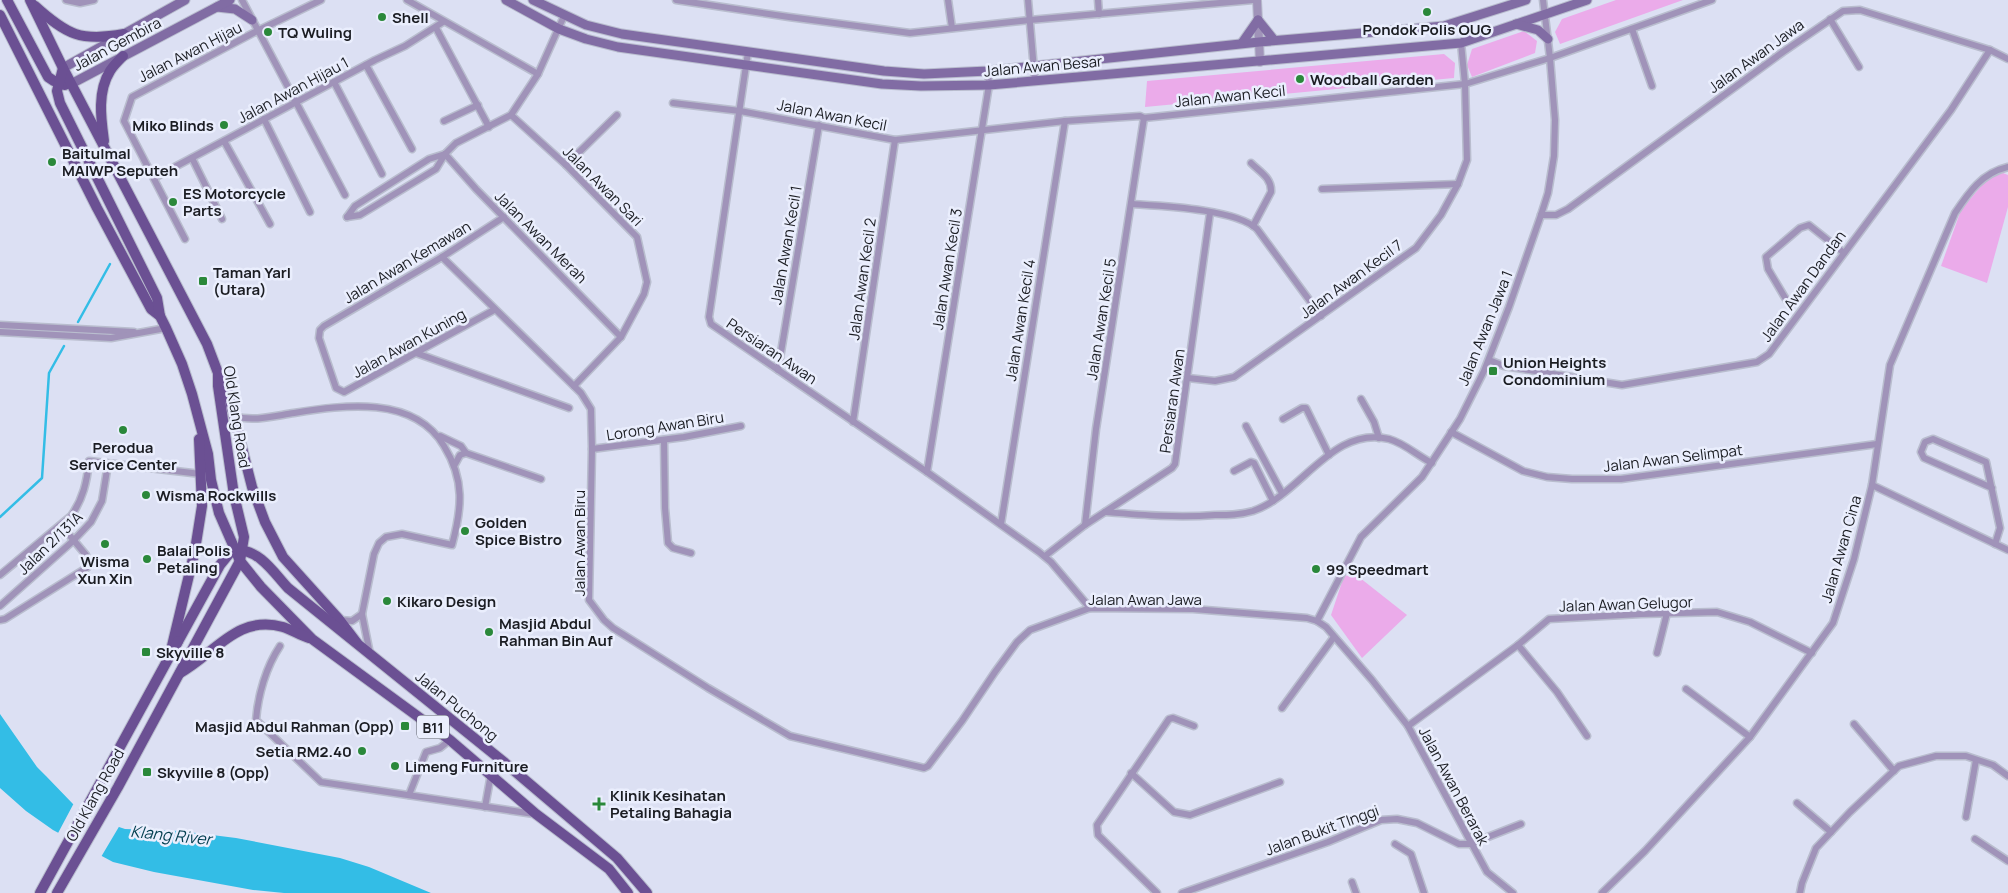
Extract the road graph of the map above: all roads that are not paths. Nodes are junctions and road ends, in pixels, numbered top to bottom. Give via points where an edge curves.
1 (7, 0) edge
2 (66, 0) edge
3 (185, 0) edge
4 (230, 0) edge
5 (242, 0) edge
6 (321, 0) edge
7 (406, 0) edge
8 (506, 0) edge
9 (533, 0) edge
10 (676, 0) edge
11 (948, 0) edge
12 (1028, 0) edge
13 (1098, 0) edge
14 (1255, 0) edge
15 (1526, 0) edge
16 (1543, 0) edge
17 (1587, 0) edge
18 (1712, 0) edge
19 (31, 1) edge
20 (92, 1) edge
21 (708, 2) edge
22 (1170, 4) edge
23 (217, 7) junction
24 (1099, 14) junction
25 (1545, 14) junction
26 (0, 15) edge
27 (564, 16) junction
28 (1830, 19) junction
29 (252, 20) junction
30 (1030, 20) junction
31 (1258, 20) junction
32 (443, 22) junction
33 (1516, 24) junction
34 (436, 28) junction
35 (952, 28) junction
36 (559, 29) junction
37 (1632, 29) junction
38 (257, 31) junction
39 (124, 34) junction
40 (1274, 40) junction
41 (1548, 40) junction
42 (1259, 42) junction
43 (1461, 43) junction
44 (1242, 44) junction
45 (1990, 50) junction
46 (748, 52) junction
47 (122, 56) junction
48 (1550, 58) junction
49 (2008, 59) edge
50 (1260, 62) junction
51 (366, 65) junction
52 (746, 66) junction
53 (1034, 66) junction
54 (1859, 67) dead end
55 (63, 68) junction
56 (988, 71) junction
57 (538, 74) junction
58 (1035, 81) junction
59 (334, 82) junction
60 (59, 83) junction
61 (71, 84) junction
62 (1465, 84) junction
63 (989, 85) junction
64 (1652, 86) dead end
65 (295, 103) junction
66 (673, 103) dead end
67 (478, 105) junction
68 (740, 111) junction
69 (511, 115) junction
70 (617, 116) dead end
71 (1144, 118) junction
72 (264, 120) junction
73 (444, 121) dead end
74 (1065, 121) junction
75 (819, 125) junction
76 (490, 127) junction
77 (981, 131) junction
78 (895, 140) junction
79 (224, 141) junction
80 (105, 147) junction
81 (412, 149) dead end
82 (445, 154) junction
83 (192, 158) junction
84 (1251, 163) dead end
85 (566, 165) junction
86 (2008, 167) edge
87 (382, 174) dead end
88 (154, 178) junction
89 (1458, 184) junction
90 (1322, 189) dead end
91 (345, 195) dead end
92 (1132, 204) junction
93 (310, 212) dead end
94 (1210, 213) junction
95 (1541, 215) junction
96 (504, 217) junction
97 (222, 219) dead end
98 (270, 224) dead end
99 (1253, 226) junction
100 (185, 239) dead end
101 (1844, 252) junction
102 (442, 257) junction
103 (1788, 301) dead end
104 (494, 310) junction
105 (160, 316) junction
106 (1321, 316) junction
107 (0, 325) edge
108 (166, 328) junction
109 (0, 332) edge
110 (142, 333) junction
111 (621, 336) junction
112 (416, 353) junction
113 (1489, 360) junction
114 (778, 370) junction
115 (218, 374) junction
116 (1188, 378) junction
117 (574, 386) junction
118 (336, 388) joint
119 (1361, 399) dead end
120 (194, 401) junction
121 (568, 408) dead end
122 (232, 416) junction
123 (1283, 419) dead end
124 (853, 422) junction
125 (741, 426) dead end
126 (1246, 426) dead end
127 (1451, 432) junction
128 (439, 436) junction
129 (1379, 438) junction
130 (664, 440) junction
131 (1877, 444) junction
132 (592, 449) junction
133 (466, 453) junction
134 (1330, 455) junction
135 (1432, 463) junction
136 (108, 464) junction
137 (454, 466) junction
138 (1234, 470) dead end
139 (928, 472) junction
140 (201, 474) junction
141 (541, 479) dead end
142 (1872, 485) junction
143 (1992, 488) junction
144 (1282, 493) junction
145 (1273, 500) junction
146 (1105, 512) junction
147 (1000, 524) junction
148 (61, 525) junction
149 (1085, 525) junction
150 (73, 541) junction
151 (1995, 544) junction
152 (238, 550) junction
153 (2008, 550) edge
154 (691, 553) dead end
155 (1045, 556) junction
156 (240, 561) junction
157 (0, 575) edge
158 (0, 606) edge
159 (1090, 608) junction
160 (362, 614) junction
161 (1667, 614) junction
162 (338, 618) junction
163 (0, 620) edge
164 (1317, 621) junction
165 (1334, 637) junction
166 (312, 639) junction
167 (357, 643) junction
168 (1518, 645) junction
169 (280, 646) dead end
170 (1658, 653) dead end
171 (1812, 653) junction
172 (170, 655) junction
173 (370, 655) junction
174 (178, 674) junction
175 (1686, 689) dead end
176 (1282, 708) dead end
177 (1854, 724) dead end
178 (1194, 726) dead end
179 (1408, 726) junction
180 (1587, 736) dead end
181 (1750, 737) junction
182 (450, 740) junction
183 (1976, 760) junction
184 (924, 768) joint
185 (1894, 771) junction
186 (1131, 773) junction
187 (491, 774) junction
188 (2008, 776) edge
189 (1280, 782) dead end
190 (409, 796) junction
191 (1797, 803) dead end
192 (486, 807) junction
193 (536, 814) junction
194 (1966, 817) dead end
195 (1521, 824) dead end
196 (1831, 832) junction
197 (1975, 839) dead end
198 (1394, 844) dead end
199 (1470, 844) junction
200 (2008, 861) edge
201 (1352, 882) dead end
202 (57, 892) edge
203 (40, 893) edge
204 (628, 893) edge
205 (647, 893) edge
206 (1157, 893) edge
207 (1182, 893) edge
208 (1356, 893) edge
209 (1424, 893) edge
210 (1513, 893) edge
211 (1602, 893) edge
212 (1800, 893) edge

1 - 60 main road via 48,77
2 - 20 street via 80,4
3 - 39 main road, Jalan Gembira
4 - 23 main road, Jalan Gembira
5 - 29 street
6 - 38 street, Jalan Awan Hijau
7 - 32 street
8 - 36 main road, Jalan Awan Besar
9 - 27 main road, Jalan Awan Besar
10 - 21 street
11 - 35 street
12 - 30 street
13 - 24 street
14 - 22 street
14 - 31 street
15 - 40 main road, Jalan Awan Besar via 1444,26
16 - 25 street, Jalan Awan Jawa 1
17 - 25 main road, Jalan Awan Besar
18 - 37 street, Jalan Awan Kecil
19 - 39 main road via 64,30 101,39
19 - 55 main road, Old Klang Road
21 - 35 street via 910,33
22 - 24 street
23 - 29 main road via 235,10
23 - 47 main road, Jalan Gembira
24 - 30 street
25 - 33 main road, Jalan Awan Besar
25 - 41 street, Jalan Awan Jawa 1
26 - 105 main road via 118,247 151,309
27 - 36 street
27 - 46 main road, Jalan Awan Besar via 622,34
28 - 45 street, Jalan Awan Jawa via 1843,11 1860,10
28 - 54 street
28 - 95 street, Jalan Awan Jawa via 1586,196 1556,215
29 - 38 street
30 - 35 street
30 - 53 street
31 - 40 main road
31 - 42 street
31 - 44 main road
32 - 34 street, Jalan Awan Hijau 1
32 - 57 street
33 - 41 main road via 1538,30
33 - 43 main road, Jalan Awan Besar
34 - 51 street, Jalan Awan Hijau 1
34 - 67 street
36 - 52 main road, Jalan Awan Besar via 618,47
36 - 57 street
37 - 48 street, Jalan Awan Kecil
37 - 64 street
38 - 65 street
38 - 88 street, Jalan Awan Hijau via 132,97 124,121
39 - 55 main road, Jalan Gembira
40 - 42 main road, Jalan Awan Besar
41 - 48 street, Jalan Awan Jawa 1
42 - 44 main road, Jalan Awan Besar
42 - 50 street
43 - 50 main road, Jalan Awan Besar
43 - 62 street, Jalan Awan Kecil 7
44 - 53 main road, Jalan Awan Besar
45 - 49 street, Jalan Awan Jawa
45 - 101 street, Jalan Awan Dandan via 1951,110
46 - 52 street, Persiaran Awan
46 - 56 main road, Jalan Awan Besar via 884,71 924,74
47 - 61 main road, Jalan Gembira
47 - 80 main road via 109,71 103,88 101,120
48 - 62 street, Jalan Awan Kecil
48 - 95 street, Jalan Awan Jawa 1 via 1554,156
50 - 58 main road, Jalan Awan Besar
51 - 59 street, Jalan Awan Hijau 1
51 - 81 street
52 - 63 main road, Jalan Awan Besar via 882,84
52 - 68 street, Persiaran Awan
53 - 56 main road, Jalan Awan Besar
53 - 58 street
55 - 60 main road
55 - 61 main road, Old Klang Road
56 - 63 street, Jalan Awan Kecil 3
57 - 69 street
58 - 63 main road, Jalan Awan Besar
59 - 65 street, Jalan Awan Hijau 1
59 - 87 street
60 - 61 main road
60 - 105 main road via 60,103 157,298
61 - 80 main road, Old Klang Road
62 - 71 street, Jalan Awan Kecil
62 - 89 street, Jalan Awan Kecil 7 via 1467,160
63 - 77 street, Jalan Awan Kecil 3
65 - 72 street, Jalan Awan Hijau 1
65 - 91 street
66 - 68 street, Jalan Awan Kecil
67 - 73 street
67 - 76 street
68 - 75 street, Jalan Awan Kecil
68 - 114 street, Persiaran Awan via 709,320
69 - 76 street
69 - 85 street, Jalan Awan Sari
70 - 85 street
71 - 74 street, Jalan Awan Kecil
71 - 92 street, Jalan Awan Kecil 5
72 - 79 street, Jalan Awan Hijau 1
72 - 93 street
74 - 77 street, Jalan Awan Kecil
74 - 147 street, Jalan Awan Kecil 4
75 - 78 street, Jalan Awan Kecil
75 - 114 street, Jalan Awan Kecil 1
76 - 82 street via 456,143
77 - 78 street, Jalan Awan Kecil
77 - 139 street, Jalan Awan Kecil 3
78 - 124 street, Jalan Awan Kecil 2
79 - 83 street, Jalan Awan Hijau 1
79 - 98 street
80 - 115 main road, Old Klang Road via 206,344
82 - 82 street via 429,160 355,206 347,217 360,215 436,169
82 - 96 street, Jalan Awan Merah
83 - 88 street, Jalan Awan Hijau 1
83 - 97 street
84 - 99 street via 1269,180 1272,188
85 - 111 street, Jalan Awan Sari via 637,237 647,282 644,294
86 - 131 street, Jalan Awan Cina via 1983,177 1954,213 1890,365
88 - 100 street, Jalan Awan Hijau
89 - 90 street
89 - 106 street, Jalan Awan Kecil 7 via 1441,215 1416,248
92 - 94 street
92 - 149 street, Jalan Awan Kecil 5 via 1096,429
94 - 99 street via 1238,217
94 - 116 street, Persiaran Awan
95 - 113 street, Jalan Awan Jawa 1
96 - 102 street, Jalan Awan Kemawan
96 - 111 street, Jalan Awan Merah
99 - 106 street
101 - 103 street via 1809,225 1800,228 1766,257 1768,269
101 - 113 street, Jalan Awan Dandan via 1769,354 1757,362 1622,385 1513,368
102 - 104 street, Jalan Awan Biru
102 - 118 street, Jalan Awan Kemawan via 322,328 319,338
104 - 112 street, Jalan Awan Kuning
104 - 117 street, Jalan Awan Biru
105 - 108 main road
106 - 116 street, Jalan Awan Kecil 7 via 1234,377 1215,381
107 - 110 street
108 - 110 street
108 - 120 main road
109 - 110 street via 111,338
111 - 117 street, Jalan Awan Sari
112 - 118 street, Jalan Awan Kuning via 349,391
112 - 121 street
113 - 127 street, Jalan Awan Jawa 1
114 - 124 street, Persiaran Awan
115 - 122 main road via 226,386
115 - 152 main road, Old Klang Road via 234,496 244,537
116 - 146 street, Persiaran Awan via 1175,466
117 - 132 street, Jalan Awan Biru via 591,408
119 - 129 street
120 - 140 main road
120 - 152 main road via 219,513
122 - 128 street via 253,419 346,406 376,407 426,423
122 - 162 main road via 252,487 283,557
123 - 134 street via 1306,408
124 - 139 street, Persiaran Awan
125 - 130 street, Lorong Awan Biru
126 - 144 street
127 - 131 street, Jalan Awan Selimpat via 1523,471 1572,479 1621,479
127 - 135 street, Jalan Awan Jawa 1
128 - 133 street via 461,446
128 - 137 street
129 - 134 street via 1361,438
129 - 135 street via 1399,443
130 - 132 street, Lorong Awan Biru
130 - 154 street via 668,542 673,548
131 - 142 street, Jalan Awan Cina
132 - 184 street, Jalan Awan Biru via 589,600 604,620 708,688 790,736
133 - 137 street via 460,455
133 - 141 street
134 - 144 street
135 - 164 street, Jalan Awan Jawa 1 via 1405,495 1361,537
136 - 140 street
136 - 148 street via 89,461 80,504
136 - 150 street, Jalan 2/131A via 97,513
137 - 160 street via 460,488 460,517 452,545 402,534 386,537 374,554
138 - 145 street via 1254,463
139 - 147 street, Persiaran Awan
140 - 172 main road via 202,506 195,550
142 - 151 street
142 - 171 street, Jalan Awan Cina via 1854,559 1833,623
143 - 143 street via 1924,458 1925,442 1933,439 1986,462
143 - 151 street via 2000,528
144 - 145 street
145 - 146 street via 1253,511 1238,514 1184,517
146 - 149 street, Persiaran Awan
147 - 155 street, Persiaran Awan
148 - 150 street
148 - 157 street
149 - 155 street, Persiaran Awan
150 - 158 street, Jalan 2/131A
150 - 163 street via 86,555 88,567
151 - 153 street
152 - 156 main road, B11
152 - 167 main road, Jalan Puchong / B11 via 257,555 288,588
152 - 172 main road, Old Klang Road via 220,565
155 - 159 street, Persiaran Awan
156 - 166 main road, Jalan Puchong / B11
156 - 174 main road, Old Klang Road
159 - 164 street, Jalan Awan Jawa via 1192,609
159 - 184 street, Jalan Awan Jawa via 1030,630 1023,636
160 - 162 street via 350,622
160 - 173 street
161 - 168 street, Jalan Awan Gelugor via 1549,619
161 - 170 street
161 - 171 street, Jalan Awan Gelugor via 1717,612 1750,622
162 - 167 main road
164 - 165 street, Jalan Awan Berarak
165 - 176 street
165 - 179 street, Jalan Awan Berarak
166 - 174 main road via 283,627 247,627 234,632
166 - 182 main road, Jalan Puchong / B11
167 - 173 main road, Jalan Puchong / B11
168 - 179 street, Jalan Awan Gelugor
168 - 180 street via 1557,692
169 - 190 street via 257,702 256,720 321,782
171 - 181 street, Jalan Awan Cina
172 - 203 main road, Old Klang Road
173 - 205 main road, Jalan Puchong / B11 via 617,858
174 - 202 main road, Old Klang Road
175 - 181 street
177 - 185 street
178 - 186 street via 1169,719
179 - 199 street, Jalan Awan Berarak
181 - 211 street, Jalan Awan Cina via 1652,844
182 - 187 main road, Jalan Puchong / B11
182 - 190 street via 440,748 426,752
183 - 185 street via 1966,756 1936,756 1899,766
183 - 188 street via 1993,765
183 - 194 street
185 - 196 street
186 - 189 street via 1174,812 1190,815
186 - 206 street via 1099,820 1097,830 1102,839
187 - 192 street
187 - 193 main road, Jalan Puchong / B11
190 - 192 street
191 - 196 street
192 - 193 street
193 - 204 main road, Jalan Puchong / B11 via 609,869
195 - 199 street
196 - 212 street via 1816,848
197 - 200 street
198 - 209 street via 1411,854
199 - 207 street, Jalan Bukit TInggi via 1459,844 1417,822 1382,820
199 - 210 street, Jalan Awan Berarak via 1487,872
201 - 208 street

